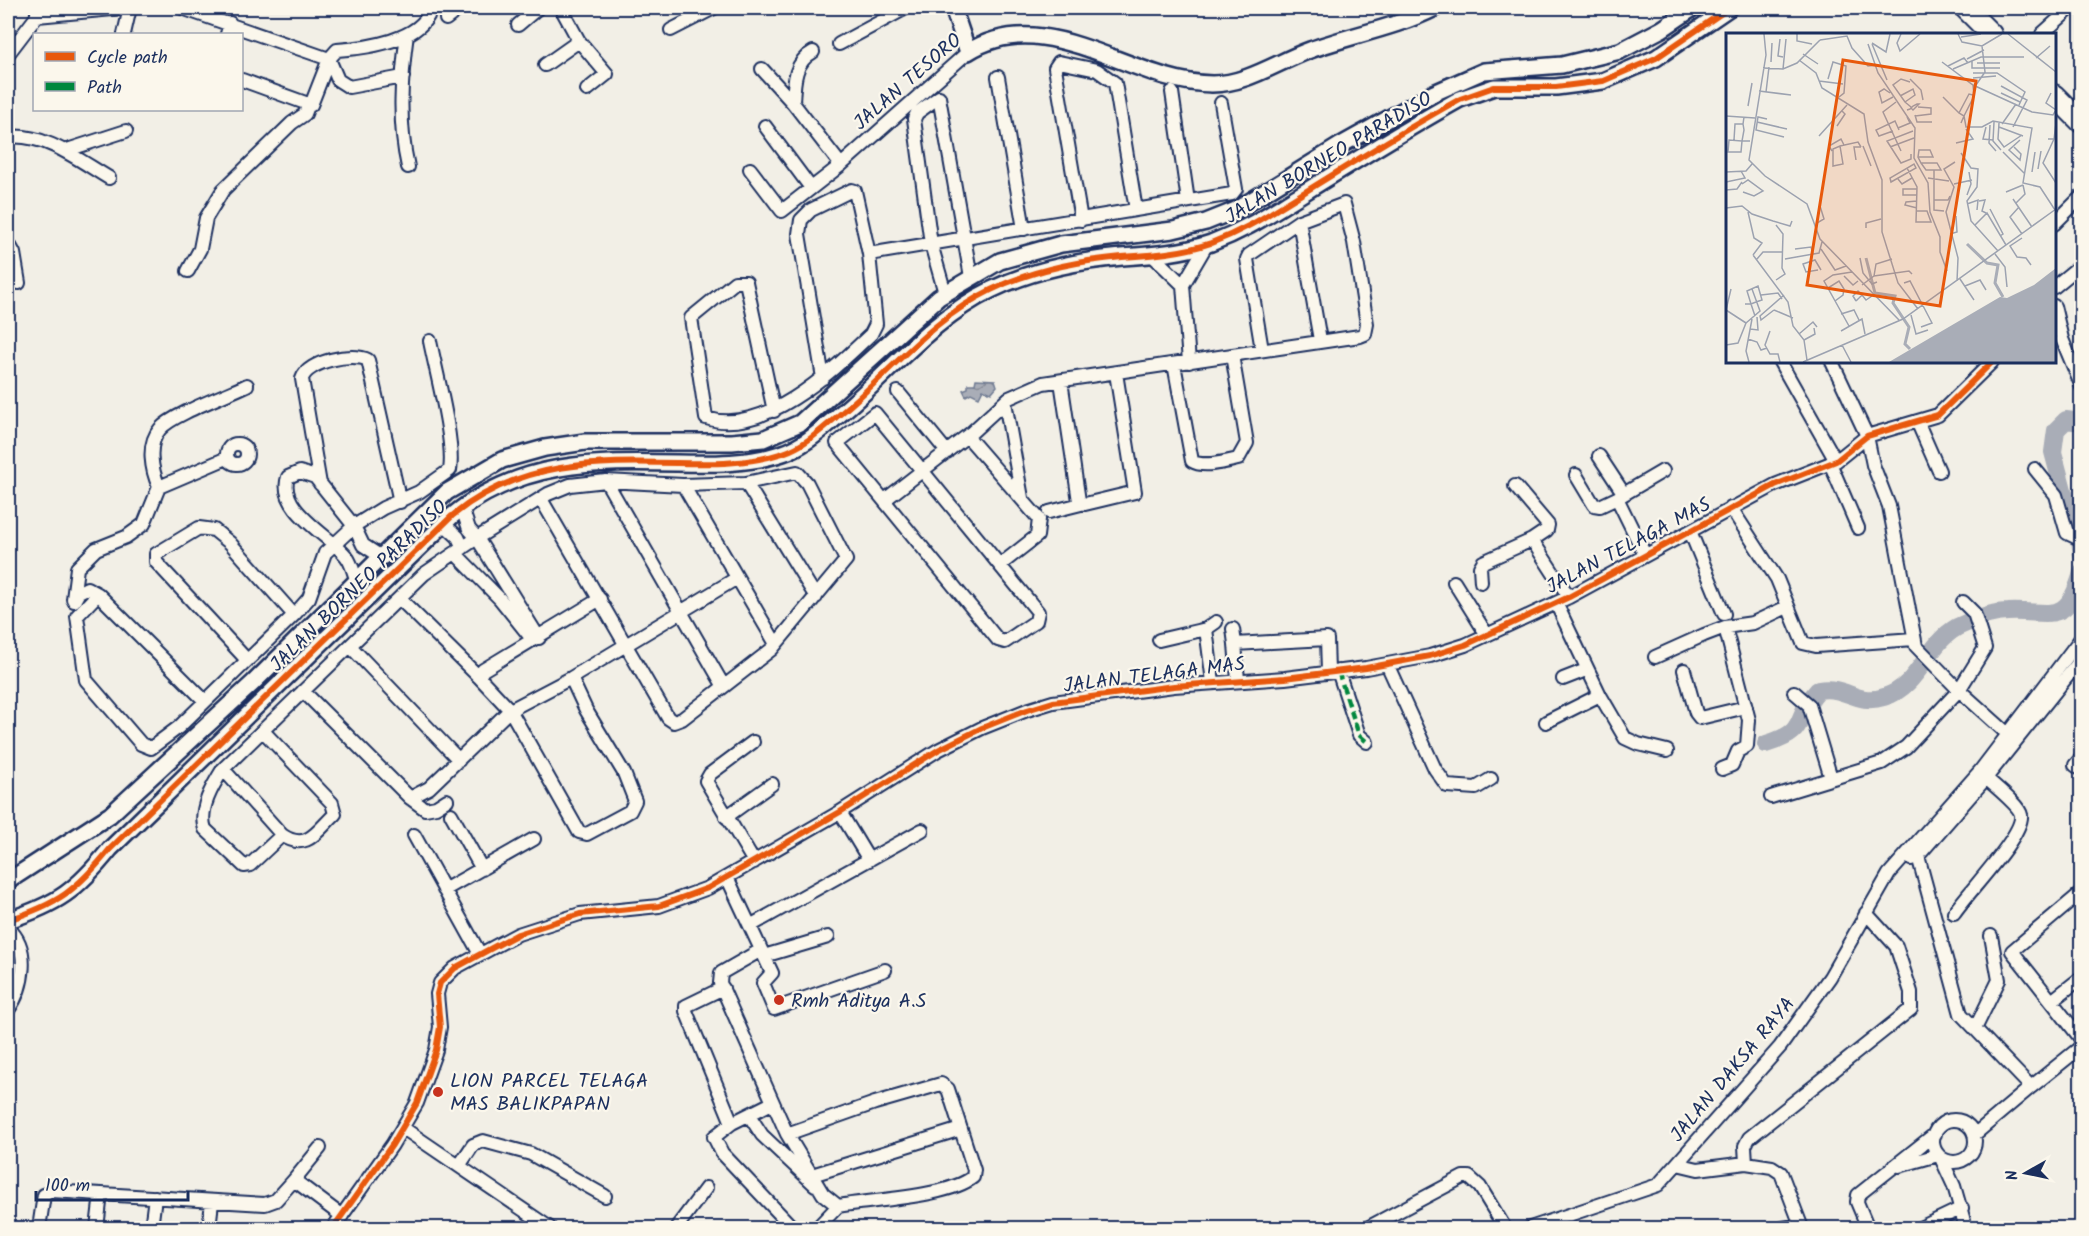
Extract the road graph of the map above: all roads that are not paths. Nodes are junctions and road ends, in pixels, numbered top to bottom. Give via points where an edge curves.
1 (124, 8) edge
2 (130, 8) edge
3 (182, 8) edge
4 (431, 8) edge
5 (460, 8) edge
6 (538, 8) edge
7 (561, 8) edge
8 (714, 8) edge
9 (906, 8) edge
10 (953, 8) edge
11 (1693, 8) edge
12 (1729, 8) edge
13 (1965, 8) edge
14 (2071, 8) edge
15 (1425, 10) edge
16 (37, 12) edge
17 (446, 19) dead end
18 (518, 25) dead end
19 (229, 29) edge
20 (671, 30) dead end
21 (124, 33) edge
22 (243, 33) edge
23 (1990, 33) edge
24 (2043, 33) edge
25 (407, 34) junction
26 (579, 40) junction
27 (839, 44) dead end
28 (813, 52) dead end
29 (968, 52) junction
30 (8, 54) edge
31 (328, 58) junction
32 (545, 65) dead end
33 (762, 69) dead end
34 (403, 77) junction
35 (998, 77) dead end
36 (243, 80) edge
37 (587, 90) dead end
38 (1172, 92) dead end
39 (2056, 96) edge
40 (1221, 102) dead end
41 (793, 103) junction
42 (308, 106) junction
43 (2082, 123) edge
44 (765, 126) dead end
45 (126, 131) dead end
46 (8, 137) edge
47 (64, 151) junction
48 (841, 165) junction
49 (408, 167) dead end
50 (750, 169) dead end
51 (109, 178) dead end
52 (812, 188) junction
53 (2082, 196) edge
54 (1188, 201) junction
55 (1136, 210) junction
56 (1081, 220) junction
57 (1299, 221) junction
58 (2056, 223) edge
59 (1024, 229) junction
60 (964, 238) junction
61 (8, 242) edge
62 (931, 244) junction
63 (1207, 244) junction
64 (869, 254) junction
65 (1017, 256) junction
66 (1153, 256) junction
67 (2082, 264) edge
68 (188, 271) dead end
69 (1026, 276) junction
70 (971, 277) junction
71 (19, 283) dead end
72 (1183, 285) junction
73 (2056, 286) edge
74 (945, 293) junction
75 (2056, 311) edge
76 (1320, 340) junction
77 (430, 341) dead end
78 (1262, 350) junction
79 (1232, 355) junction
80 (1189, 362) junction
81 (1781, 363) edge
82 (1832, 363) edge
83 (1991, 363) edge
84 (1174, 364) junction
85 (1116, 373) junction
86 (823, 378) junction
87 (1061, 381) junction
88 (248, 385) dead end
89 (2082, 387) edge
90 (898, 392) dead end
91 (1005, 402) junction
92 (774, 411) junction
93 (1917, 421) junction
94 (1867, 435) junction
95 (967, 436) junction
96 (615, 441) junction
97 (947, 452) junction
98 (1599, 456) dead end
99 (227, 458) dead end
100 (617, 461) junction
101 (1833, 462) junction
102 (2035, 469) dead end
103 (923, 470) junction
104 (1664, 471) dead end
105 (1940, 471) dead end
106 (1576, 475) dead end
107 (606, 481) junction
108 (746, 483) junction
109 (320, 484) junction
110 (683, 485) junction
111 (1515, 486) dead end
112 (159, 487) junction
113 (1620, 496) junction
114 (541, 499) junction
115 (886, 500) junction
116 (1023, 501) junction
117 (400, 502) junction
118 (1081, 504) junction
119 (462, 508) junction
120 (1731, 508) junction
121 (1049, 512) dead end
122 (445, 525) junction
123 (354, 526) junction
124 (1858, 528) dead end
125 (1690, 531) junction
126 (477, 538) junction
127 (2077, 538) edge
128 (1532, 540) junction
129 (334, 545) junction
130 (363, 545) junction
131 (459, 550) junction
132 (1645, 555) junction
133 (382, 558) junction
134 (349, 559) junction
135 (1000, 565) junction
136 (737, 578) junction
137 (357, 582) junction
138 (1454, 582) dead end
139 (1481, 582) dead end
140 (98, 594) junction
141 (816, 597) junction
142 (1569, 597) junction
143 (73, 599) junction
144 (400, 599) junction
145 (600, 599) junction
146 (1963, 602) dead end
147 (1556, 603) junction
148 (1787, 607) junction
149 (680, 610) junction
150 (1724, 614) dead end
151 (294, 615) junction
152 (77, 616) junction
153 (317, 620) junction
154 (1725, 627) junction
155 (1233, 629) dead end
156 (330, 634) junction
157 (1487, 635) junction
158 (2082, 637) edge
159 (536, 640) junction
160 (1159, 640) dead end
161 (625, 643) junction
162 (1915, 643) junction
163 (776, 644) junction
164 (1235, 644) junction
165 (350, 646) junction
166 (1655, 657) dead end
167 (2082, 658) edge
168 (247, 660) junction
169 (1387, 664) junction
170 (1586, 670) junction
171 (1684, 670) dead end
172 (1333, 672) junction
173 (480, 677) junction
174 (571, 678) junction
175 (1563, 679) dead end
176 (1238, 680) junction
177 (1213, 682) junction
178 (723, 685) junction
179 (1959, 690) junction
180 (303, 691) junction
181 (1797, 692) dead end
182 (1600, 695) junction
183 (205, 701) junction
184 (1746, 707) junction
185 (510, 710) junction
186 (1546, 722) dead end
187 (263, 730) junction
188 (2009, 735) junction
189 (1367, 741) dead end
190 (753, 742) dead end
191 (1667, 751) dead end
192 (2082, 757) edge
193 (459, 760) junction
194 (224, 769) junction
195 (1722, 769) dead end
196 (2082, 770) edge
197 (1831, 778) junction
198 (1986, 778) junction
199 (1491, 779) dead end
200 (772, 784) dead end
201 (1771, 797) dead end
202 (410, 798) junction
203 (447, 800) dead end
204 (840, 812) junction
205 (451, 814) dead end
206 (726, 816) junction
207 (93, 827) junction
208 (922, 830) dead end
209 (282, 835) junction
210 (414, 835) dead end
211 (534, 839) dead end
212 (110, 849) junction
213 (1916, 852) junction
214 (869, 860) junction
215 (754, 862) junction
216 (482, 868) junction
217 (727, 877) junction
218 (8, 881) edge
219 (444, 890) junction
220 (2082, 892) edge
221 (1866, 913) junction
222 (1954, 913) dead end
223 (8, 920) edge
224 (750, 926) junction
225 (8, 928) edge
226 (1991, 936) dead end
227 (828, 937) dead end
228 (763, 953) junction
229 (480, 954) junction
230 (885, 970) dead end
231 (2082, 977) edge
232 (723, 988) junction
233 (2053, 1000) junction
234 (8, 1010) edge
235 (1975, 1029) junction
236 (2082, 1040) edge
237 (2082, 1046) edge
238 (2031, 1087) junction
239 (772, 1103) junction
240 (749, 1115) junction
241 (732, 1123) junction
242 (403, 1128) junction
243 (961, 1129) junction
244 (787, 1134) junction
245 (1935, 1134) junction
246 (1974, 1135) junction
247 (320, 1148) dead end
248 (1939, 1156) junction
249 (1961, 1162) junction
250 (1746, 1163) junction
251 (1677, 1164) junction
252 (459, 1166) junction
253 (1895, 1167) junction
254 (812, 1175) junction
255 (294, 1180) junction
256 (1954, 1186) junction
257 (706, 1188) dead end
258 (819, 1188) junction
259 (100, 1194) junction
260 (605, 1196) dead end
261 (155, 1197) junction
262 (212, 1202) junction
263 (838, 1206) junction
264 (1962, 1208) junction
265 (342, 1216) junction
266 (1801, 1227) edge
267 (39, 1228) edge
268 (97, 1228) edge
269 (151, 1228) edge
270 (209, 1228) edge
271 (333, 1228) edge
272 (550, 1228) edge
273 (676, 1228) edge
274 (793, 1228) edge
275 (817, 1228) edge
276 (1366, 1228) edge
277 (1506, 1228) edge
278 (1530, 1228) edge
279 (1783, 1228) edge
280 (1868, 1228) edge
281 (1920, 1228) edge
282 (1966, 1228) edge

1 - 16 street
2 - 21 street
3 - 19 street
4 - 25 street via 425,19
5 - 17 street
6 - 18 street
7 - 26 street
8 - 20 street
9 - 27 street
10 - 29 street
11 - 65 street, JALAN BORNEO PARADISO via 1620,51 1562,65 1484,70 1341,145 1236,210 1206,222 1173,230 1061,243
12 - 63 street, JALAN BORNEO PARADISO via 1656,58 1603,81 1556,87 1494,87 1460,99 1249,228
13 - 23 highway
14 - 24 street
15 - 29 street, JALAN TESORO via 1312,49 1232,83 1176,80 1033,34 1012,34
16 - 30 street
22 - 31 street
25 - 31 street via 371,48 337,50
25 - 34 street
26 - 32 street
26 - 37 street via 606,74
28 - 41 street via 798,66
29 - 48 street, JALAN TESORO
31 - 34 street via 338,81 350,87
31 - 42 street
33 - 41 street
34 - 49 street via 402,140
35 - 59 street
36 - 42 street
38 - 54 street
39 - 43 highway
40 - 54 street via 1236,189 1228,195
41 - 48 street
42 - 68 street via 305,114 223,190 206,218 200,249
44 - 52 street
45 - 47 street
46 - 47 street via 25,135
47 - 51 street
48 - 52 street, JALAN TESORO
50 - 52 street, JALAN TESORO via 782,211
53 - 58 street
54 - 55 street
55 - 56 street
55 - 56 street via 1115,83 1097,70 1059,62 1054,68
56 - 59 street
57 - 76 street
57 - 76 street via 1344,204 1354,242 1367,330 1360,336
57 - 78 street via 1252,251 1247,259
59 - 60 street
60 - 62 street
60 - 62 street via 939,97 914,119
60 - 70 street
61 - 71 street
62 - 64 street
62 - 74 street
63 - 66 street, JALAN BORNEO PARADISO
63 - 72 street
64 - 86 street via 876,324 871,334
64 - 86 street via 855,191 811,210 801,220 799,234
65 - 69 street
65 - 70 street, JALAN BORNEO PARADISO
66 - 69 street, JALAN BORNEO PARADISO via 1048,268
66 - 72 street
67 - 73 street
69 - 100 street, JALAN BORNEO PARADISO via 958,309 818,433 784,453 707,464
70 - 74 street, JALAN BORNEO PARADISO
72 - 80 street
74 - 96 street, JALAN BORNEO PARADISO via 800,423 784,431 763,439 732,442
75 - 89 street via 2062,339
76 - 78 street
77 - 117 street via 452,461 450,470
78 - 79 street
79 - 80 street
79 - 84 street via 1247,443 1238,459 1227,462 1192,461
80 - 84 street
81 - 101 street
82 - 94 street
83 - 93 street, JALAN TELAGA MAS via 1938,415
84 - 85 street
85 - 87 street
85 - 118 street via 1135,492
86 - 92 street
87 - 91 street via 1019,392
87 - 118 street
88 - 112 street via 176,417 159,430 152,451 152,471
90 - 97 street
91 - 95 street
91 - 116 street
92 - 92 street via 746,282 741,280 691,318 706,418 717,422
93 - 94 street, JALAN TELAGA MAS
93 - 105 street
94 - 101 street, JALAN TELAGA MAS
94 - 162 street via 1870,456 1889,506
95 - 97 street
95 - 116 street
96 - 100 street
96 - 133 street, JALAN BORNEO PARADISO via 545,448 502,460 447,492
97 - 103 street
98 - 113 street
99 - 112 street
100 - 119 street, JALAN BORNEO PARADISO via 564,465 513,479
101 - 120 street, JALAN TELAGA MAS via 1776,484
101 - 124 street
102 - 127 street via 2056,495 2067,532
103 - 115 street
103 - 115 street via 875,413 837,443
103 - 135 street
104 - 113 street
106 - 113 street via 1594,505
107 - 110 street
107 - 114 street via 570,485
107 - 149 street
108 - 110 street
108 - 141 street
108 - 141 street via 797,472 807,483 846,560
109 - 117 street via 304,371 360,356 368,360
109 - 123 street
109 - 129 street via 315,477 300,472 288,477 285,488 289,501
110 - 136 street
111 - 128 street via 1548,525
112 - 143 street via 144,524 126,537 96,549 78,568
113 - 132 street
114 - 126 street
114 - 145 street
115 - 135 street via 1002,642 1036,621 1039,615
116 - 135 street via 1039,519 1037,536
117 - 123 street
118 - 121 street
119 - 122 street, JALAN BORNEO PARADISO
119 - 126 street via 469,529
120 - 125 street, JALAN TELAGA MAS
120 - 148 street via 1777,579
122 - 131 street via 458,537
122 - 156 street, JALAN BORNEO PARADISO
123 - 129 street
123 - 130 street
125 - 132 street, JALAN TELAGA MAS
125 - 150 street
126 - 131 street
126 - 159 street
128 - 139 street via 1483,562
128 - 142 street
129 - 134 street
129 - 151 street via 325,553 309,598
130 - 133 street
130 - 134 street
131 - 144 street via 424,574
131 - 159 street
132 - 142 street, JALAN TELAGA MAS
133 - 137 street, JALAN BORNEO PARADISO
134 - 137 street
136 - 149 street
136 - 163 street
137 - 153 street, JALAN BORNEO PARADISO
138 - 157 street
140 - 143 street via 87,588
140 - 152 street
140 - 183 street
141 - 163 street
142 - 147 street, JALAN TELAGA MAS
143 - 152 street
144 - 165 street
144 - 173 street
145 - 159 street
145 - 161 street
146 - 179 street via 1976,619 1985,648
147 - 157 street, JALAN TELAGA MAS
147 - 170 street
148 - 154 street via 1753,623
148 - 162 street via 1800,638 1808,646
149 - 161 street
149 - 178 street
151 - 168 street
151 - 168 street via 214,530 199,528 156,554 156,562
152 - 183 street via 86,680 141,744 151,748 160,742
153 - 156 street
153 - 207 street, JALAN BORNEO PARADISO
154 - 166 street
154 - 184 street
155 - 164 street
156 - 212 street, JALAN BORNEO PARADISO
157 - 169 street, JALAN TELAGA MAS via 1439,653
158 - 188 street
159 - 173 street via 483,670
160 - 177 street via 1211,626
161 - 174 street
161 - 178 street via 674,722
162 - 179 street
163 - 178 street
164 - 172 street via 1331,638
164 - 176 street
165 - 180 street
165 - 193 street
167 - 198 street
168 - 183 street
169 - 172 street, JALAN TELAGA MAS
169 - 199 street via 1435,770 1447,786 1476,788
170 - 175 street
170 - 182 street
171 - 184 street via 1700,718
172 - 176 street, JALAN TELAGA MAS
172 - 189 street via 1359,735
173 - 185 street
174 - 185 street
174 - 185 street via 624,773 635,801 630,811 596,831 579,832
176 - 177 street, JALAN TELAGA MAS
177 - 204 street, JALAN TELAGA MAS via 1053,702 1027,710 938,750
179 - 188 street
179 - 197 street via 1906,747 1882,763
180 - 187 street
180 - 202 street
181 - 197 street via 1809,705
182 - 186 street
182 - 191 street via 1629,741
184 - 195 street via 1747,746 1739,750 1732,765
185 - 193 street
187 - 194 street
187 - 209 street via 335,808 335,814 303,843
188 - 213 street
190 - 206 street via 707,777 706,784
192 - 196 street via 2075,765
193 - 202 street via 429,788
194 - 209 street
194 - 209 street via 203,813 205,829 244,866 250,865
197 - 201 street
198 - 213 street
198 - 222 street via 2019,810 2021,821 2005,850
200 - 206 street
202 - 203 street via 425,809
204 - 214 street
204 - 215 street, JALAN TELAGA MAS
205 - 216 street
206 - 215 street
207 - 212 street
207 - 218 street, JALAN BORNEO PARADISO
208 - 214 street
210 - 219 street
211 - 216 street
212 - 223 street, JALAN BORNEO PARADISO via 68,894
213 - 221 street, JALAN DAKSA RAYA via 1889,874
213 - 235 street via 1961,1014
214 - 224 street
215 - 217 street, JALAN TELAGA MAS
216 - 219 street
217 - 224 street
217 - 229 street, JALAN TELAGA MAS via 659,906 580,914 548,922
219 - 229 street
220 - 233 street via 2012,952
221 - 250 street via 1896,946 1911,992 1911,1009 1749,1138 1745,1146
221 - 251 street, JALAN DAKSA RAYA via 1804,1016
224 - 228 street
225 - 234 street via 23,955 15,1001
226 - 235 street via 1999,980
227 - 228 street
228 - 230 street via 772,973 763,983 774,1009
228 - 232 street via 721,973
229 - 242 street, JALAN TELAGA MAS via 455,968 440,983 436,994 440,1027 436,1050 417,1103
231 - 233 street
232 - 239 street
232 - 241 street via 686,1006 686,1011
233 - 236 street
235 - 238 street
237 - 238 street
238 - 246 street
239 - 240 street
239 - 244 street
240 - 241 street
240 - 258 street via 762,1135
241 - 274 street via 718,1132 716,1142 743,1177
242 - 252 street
242 - 265 street, JALAN TELAGA MAS
243 - 244 street via 948,1089 941,1084
243 - 254 street
243 - 263 street via 974,1170 969,1180 943,1189
244 - 254 street
245 - 246 street via 1943,1124 1955,1120 1967,1125
245 - 248 street
245 - 253 street
246 - 249 street via 1976,1142 1971,1154
247 - 255 street
248 - 249 street
248 - 253 street
248 - 256 street
249 - 256 street
250 - 251 street via 1698,1169
250 - 266 street via 1766,1165 1781,1173
251 - 278 street, JALAN DAKSA RAYA via 1658,1185
252 - 260 street via 473,1145 483,1141 531,1154
252 - 272 street
253 - 280 street via 1858,1195
254 - 258 street
255 - 262 street via 271,1203
255 - 265 street
256 - 264 street
257 - 273 street
258 - 263 street
259 - 261 street
259 - 267 street via 52,1191 44,1195
259 - 268 street
261 - 262 street
261 - 269 street
262 - 270 street
263 - 275 street
264 - 281 street
264 - 282 street
265 - 271 street, JALAN TELAGA MAS
266 - 279 street
276 - 277 street via 1469,1177 1480,1187

